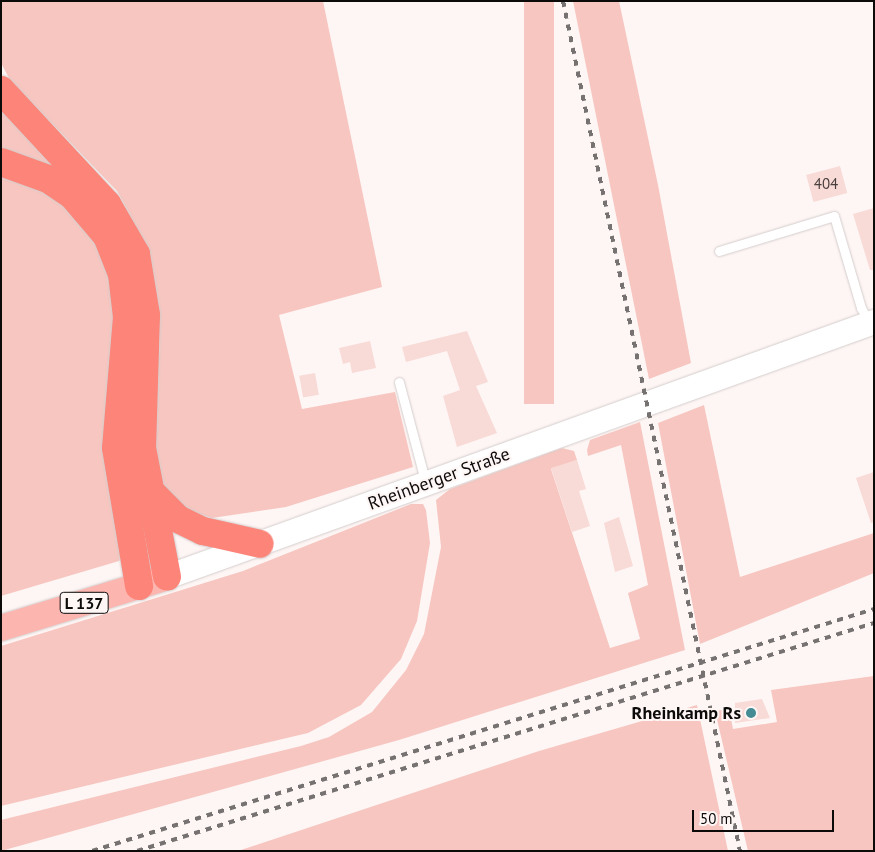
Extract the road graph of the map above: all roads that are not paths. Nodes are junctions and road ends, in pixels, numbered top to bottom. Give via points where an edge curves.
1 (1, 90) edge
2 (1, 162) edge
3 (719, 252) dead end
4 (872, 323) edge
5 (399, 382) dead end
6 (426, 484) junction
7 (146, 487) junction
8 (260, 544) junction
9 (166, 577) junction
10 (139, 586) junction
11 (1, 628) edge

1 - 7 highway via 107,204 136,254 146,315 142,420
2 - 10 highway via 48,179 72,195 107,236 122,274 127,317 116,448
3 - 4 lane via 834,216 861,308
4 - 6 main road, Rheinberger Straße / L 137
5 - 6 lane
6 - 8 main road, Rheinberger Straße / L 137
7 - 8 highway via 178,519 203,531
7 - 9 highway
8 - 9 main road, Rheinberger Straße / L 137
9 - 10 main road, Rheinberger Straße / L 137
10 - 11 main road, Rheinberger Straße / L 137

